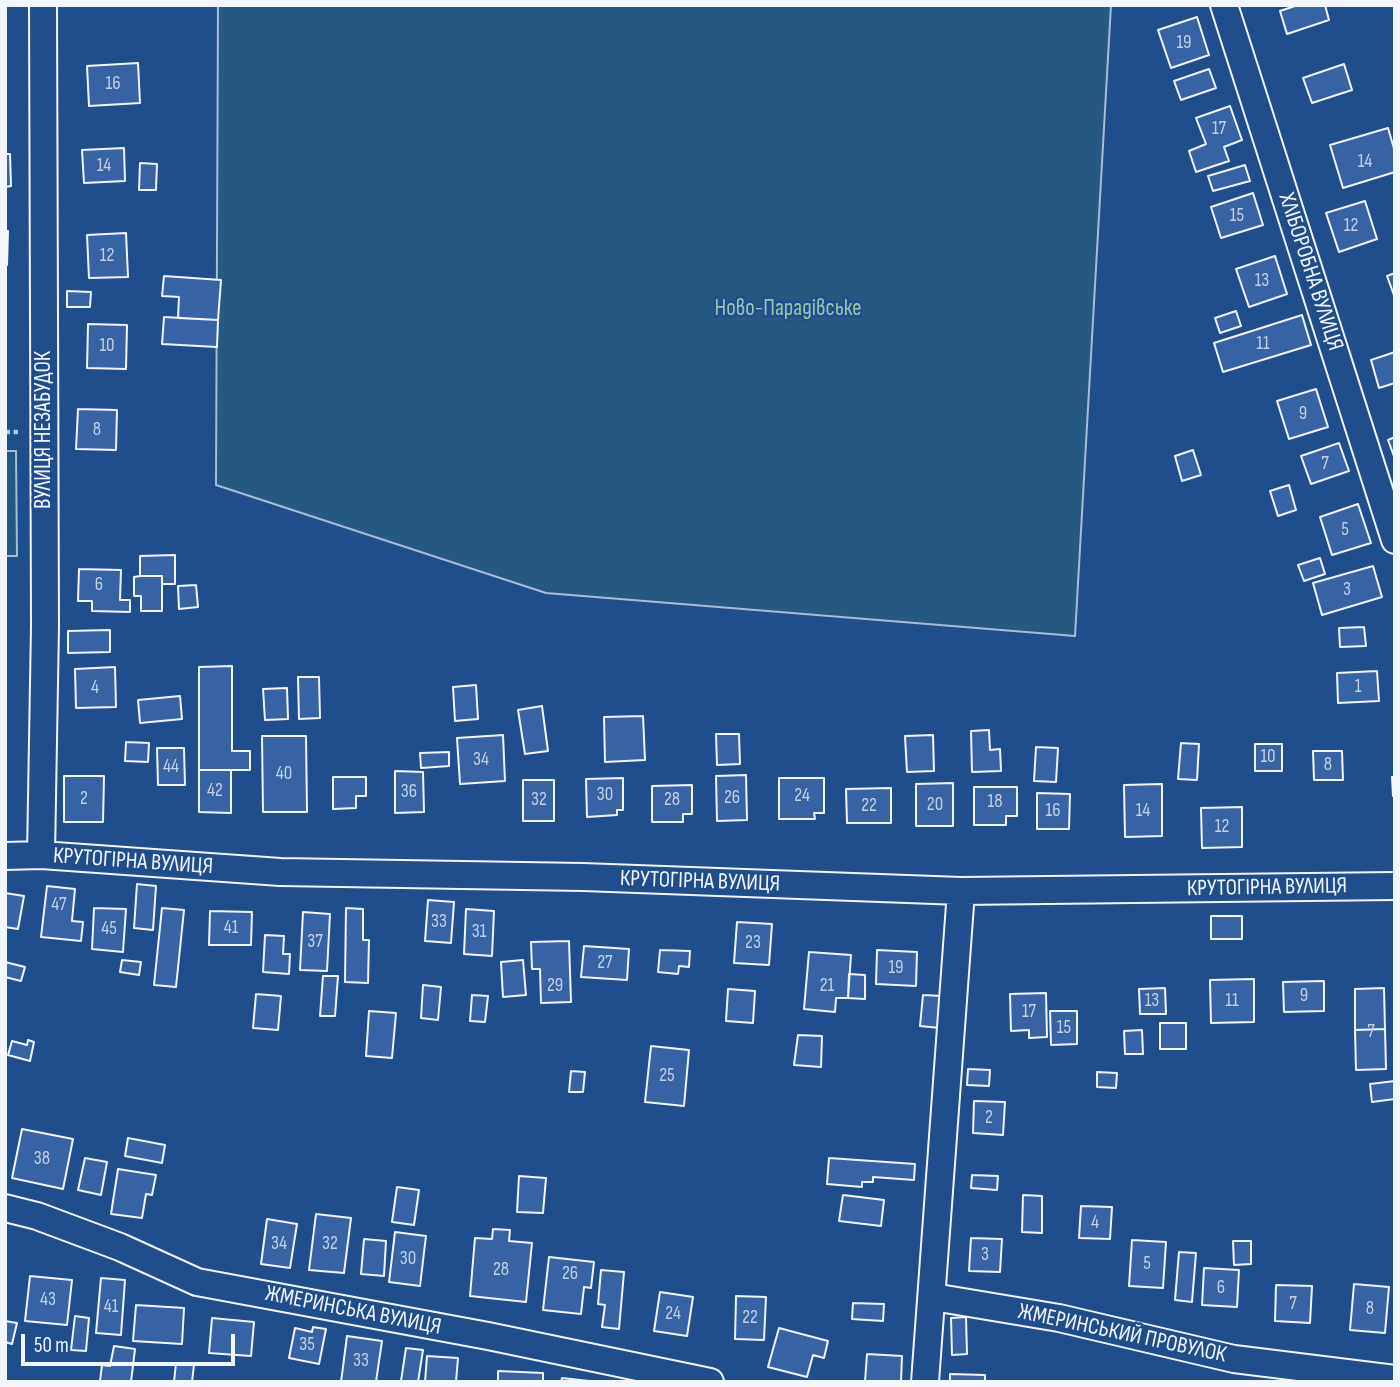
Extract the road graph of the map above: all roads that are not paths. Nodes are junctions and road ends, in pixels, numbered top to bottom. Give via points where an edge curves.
1 (43, 5) edge
2 (1224, 5) edge
3 (1395, 540) edge
4 (41, 855) junction
5 (5, 856) edge
6 (1395, 886) edge
7 (961, 891) junction
8 (5, 1208) edge
9 (933, 1297) junction
10 (1395, 1379) edge
11 (710, 1382) edge
12 (925, 1382) edge

1 - 4 street, ВУЛИЦЯ НЕЗАБУДОК
2 - 3 street, ХЛІБОРОБНА ВУЛИЦЯ
4 - 5 street, КРУТОГІРНА ВУЛИЦЯ
4 - 7 street, КРУТОГІРНА ВУЛИЦЯ via 280,872
6 - 7 street, КРУТОГІРНА ВУЛИЦЯ
7 - 9 street
8 - 11 street, ЖМЕРИНСЬКА ВУЛИЦЯ via 120,1247 197,1282
9 - 10 street, ЖМЕРИНСЬКИЙ ПРОВУЛОК via 1059,1318 1234,1359
9 - 12 street

